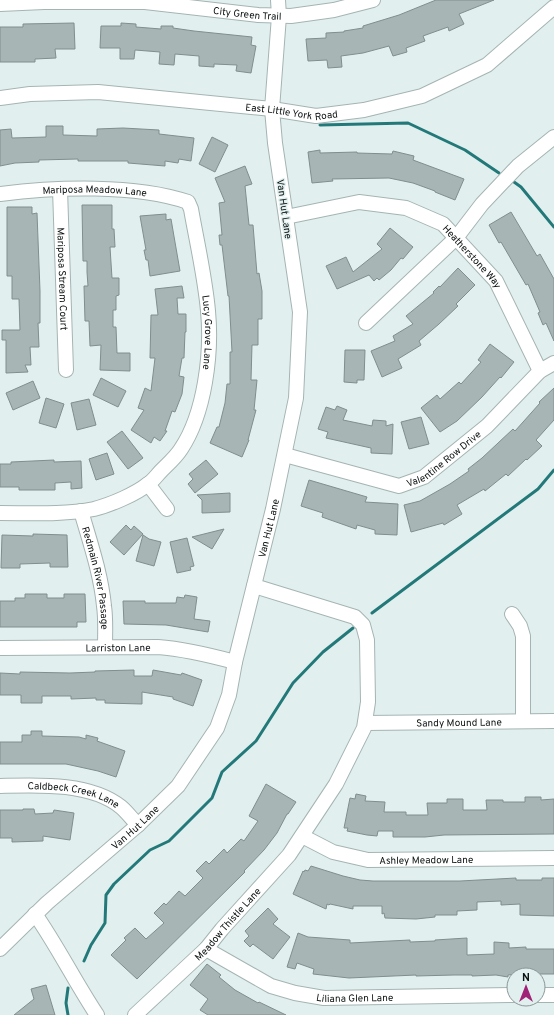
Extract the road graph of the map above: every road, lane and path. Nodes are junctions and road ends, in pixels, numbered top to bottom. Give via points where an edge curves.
1 (278, 0) edge
2 (373, 0) edge
3 (15, 1) edge
4 (145, 1) edge
5 (0, 4) edge
6 (554, 7) edge
7 (279, 16) junction
8 (0, 98) edge
9 (272, 109) junction
10 (554, 137) edge
11 (60, 189) junction
12 (0, 194) edge
13 (188, 202) joint
14 (286, 217) junction
15 (456, 238) junction
16 (366, 322) dead end
17 (554, 363) edge
18 (66, 370) dead end
19 (540, 371) junction
20 (284, 454) junction
21 (148, 484) junction
22 (167, 509) dead end
23 (81, 510) junction
24 (0, 513) edge
25 (254, 586) junction
26 (512, 614) dead end
27 (105, 647) junction
28 (0, 648) edge
29 (235, 662) junction
30 (523, 721) junction
31 (554, 721) edge
32 (365, 723) junction
33 (0, 786) edge
34 (138, 825) junction
35 (302, 836) junction
36 (554, 858) edge
37 (36, 914) junction
38 (0, 949) edge
39 (206, 949) junction
40 (506, 995) edge
41 (98, 1015) edge
42 (135, 1015) edge

1 - 7 street, Van Hut Lane
2 - 7 street, City Green Trail via 334,10
3 - 4 street, City Green Trail
3 - 5 street, City Green Trail
4 - 7 street, City Green Trail via 223,12
6 - 9 street, East Little York Road via 487,65 422,96 364,110 316,116
7 - 9 street, Van Hut Lane
8 - 9 street, East Little York Road via 30,94 98,92
9 - 14 street, Van Hut Lane
10 - 15 street via 518,166 482,204
11 - 12 street, Mariposa Meadow Lane
11 - 13 street, Mariposa Meadow Lane via 119,190 174,197
11 - 18 street, Mariposa Stream Court
13 - 21 street, Lucy Grove Lane via 208,313 205,380 200,406 190,433 181,449
14 - 15 street, Heatherstone Way via 359,202 406,208 443,224
14 - 20 street, Van Hut Lane via 300,312 296,398
15 - 16 street
15 - 19 street, Heatherstone Way via 496,281
17 - 19 street, Valentine Row Drive
19 - 20 street, Valentine Row Drive via 487,426 424,477 399,486
20 - 25 street, Van Hut Lane
21 - 22 street
21 - 23 street, Lucy Grove Lane via 118,501 94,509
23 - 24 street, Lucy Grove Lane via 65,513
23 - 27 street, Redmain River Passage via 102,593
25 - 29 street, Van Hut Lane
25 - 32 street, Meadow Thistle Lane via 355,617 363,625 367,640 368,702
26 - 30 street via 523,636
27 - 28 street, Larriston Lane
27 - 29 street, Larriston Lane via 176,648
29 - 34 street, Van Hut Lane via 229,695 217,728 178,786
30 - 31 street, Sandy Mound Lane
30 - 32 street, Sandy Mound Lane
32 - 35 street, Meadow Thistle Lane via 336,784
33 - 34 street, Caldbeck Creek Lane via 52,786 92,793 121,807
34 - 37 street, Van Hut Lane
35 - 36 street, Ashley Meadow Lane via 332,852 368,860
35 - 39 street, Meadow Thistle Lane via 289,855
37 - 38 street, Van Hut Lane
37 - 41 street
39 - 40 street, Liliana Glen Lane via 271,986 324,998
39 - 42 street, Meadow Thistle Lane

